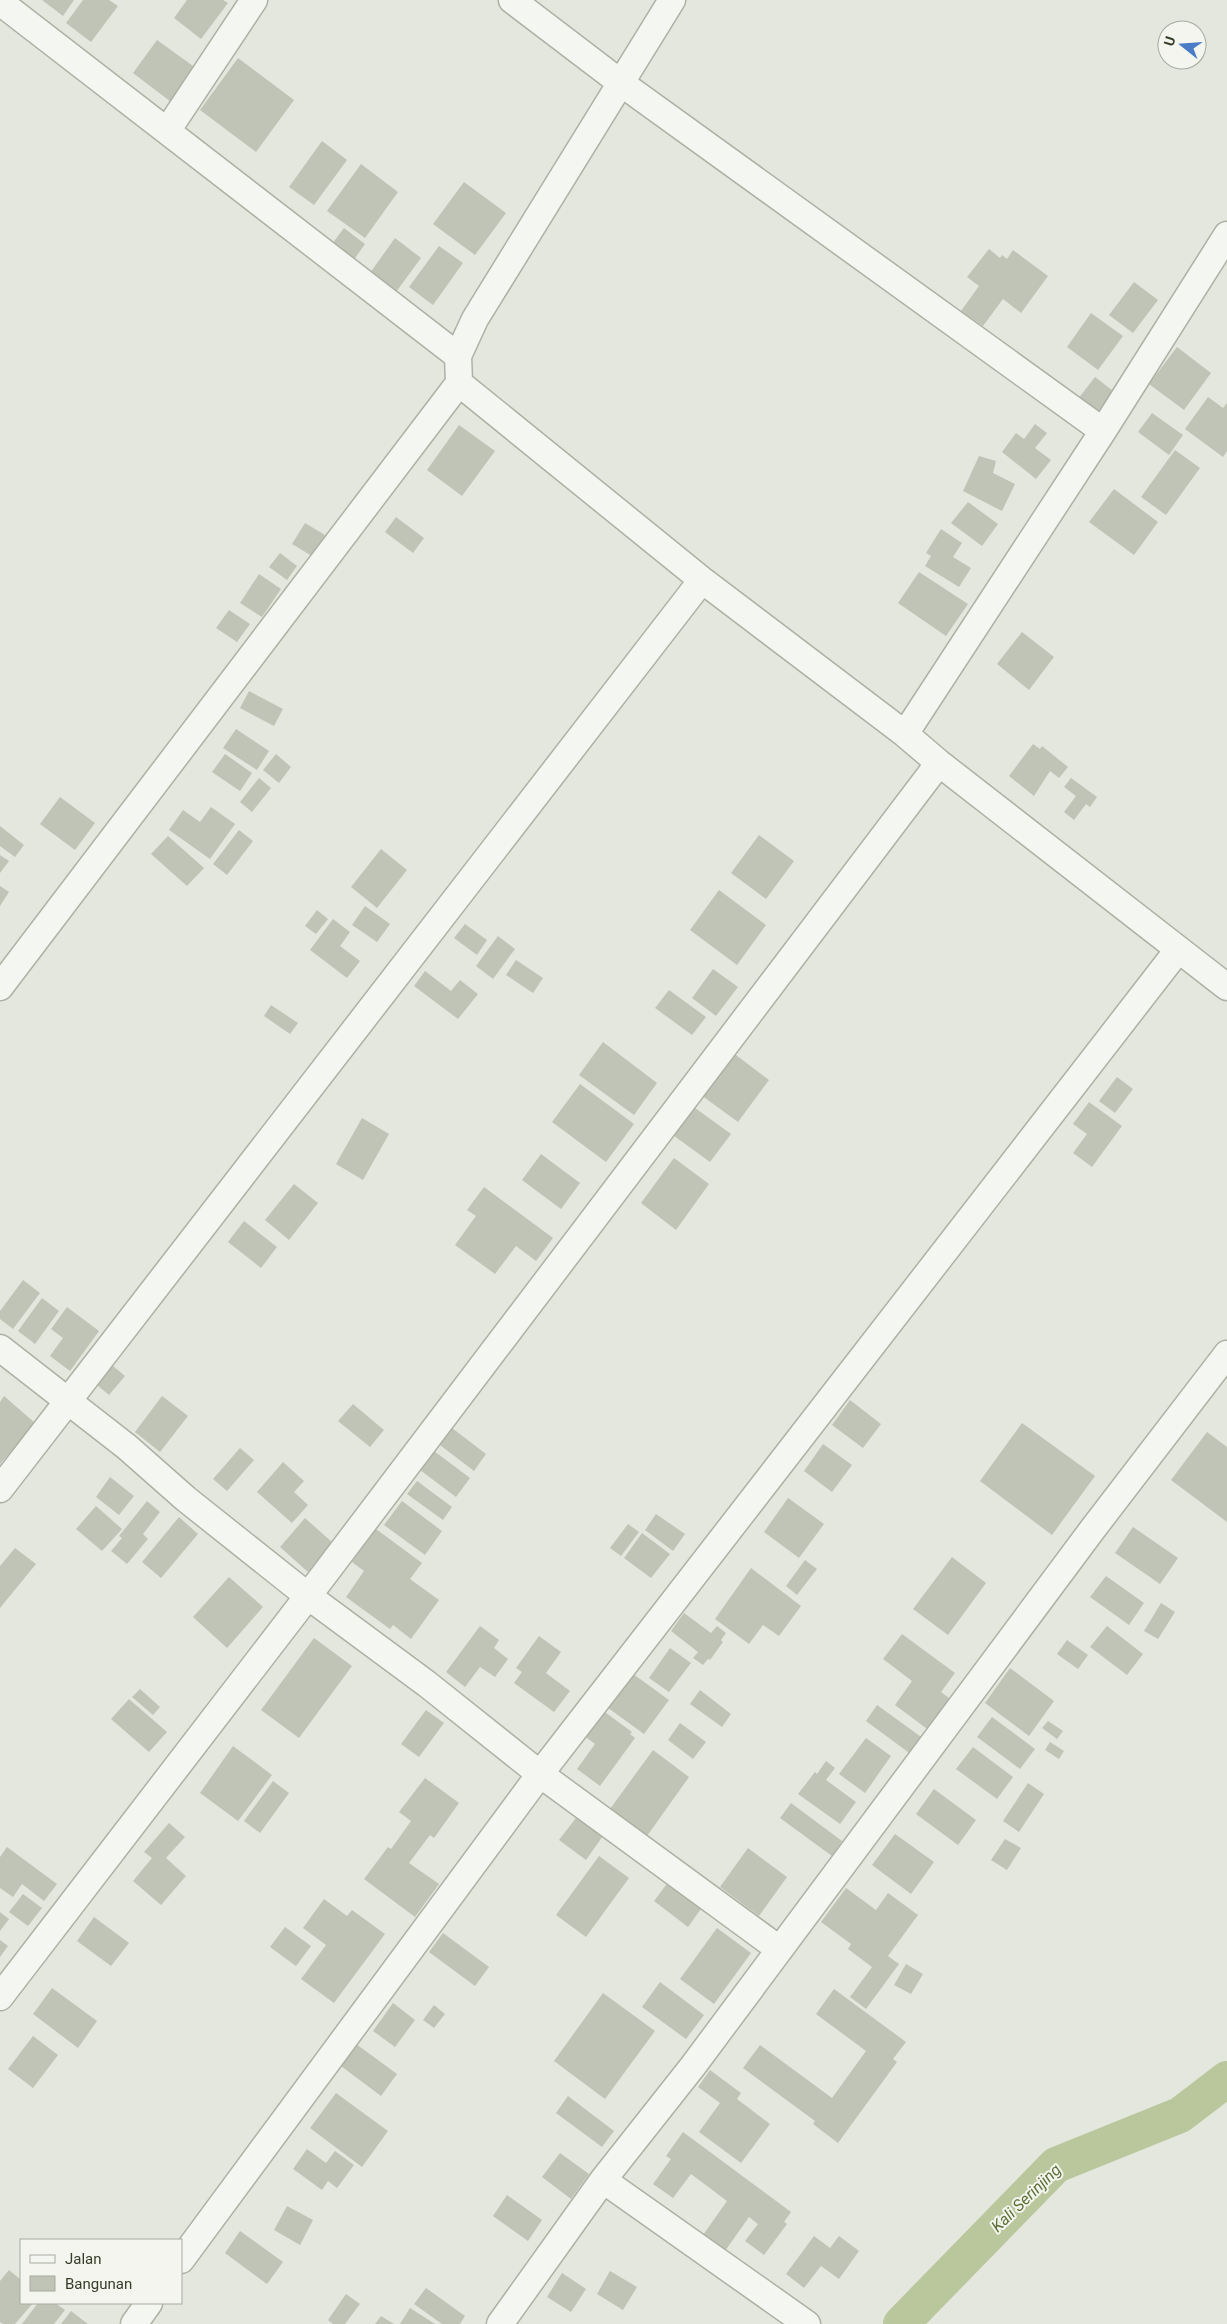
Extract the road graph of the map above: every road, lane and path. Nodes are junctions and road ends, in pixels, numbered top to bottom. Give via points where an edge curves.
1 (254, 0) edge
2 (512, 0) edge
3 (672, 0) edge
4 (0, 2) edge
5 (622, 83) junction
6 (167, 132) junction
7 (1227, 235) edge
8 (458, 356) junction
9 (459, 383) junction
10 (1103, 431) junction
11 (702, 580) junction
12 (905, 734) junction
13 (939, 763) junction
14 (1178, 950) junction
15 (1227, 987) edge
16 (0, 988) edge
17 (0, 1348) edge
18 (1227, 1354) edge
19 (67, 1400) junction
20 (0, 1489) edge
21 (308, 1596) junction
22 (540, 1774) junction
23 (779, 1948) junction
24 (0, 1997) edge
25 (603, 2180) junction
26 (182, 2259) edge
27 (148, 2304) edge
28 (134, 2324) edge
29 (500, 2324) edge
30 (806, 2324) edge

1 - 6 street
2 - 5 street
3 - 5 street
4 - 6 street
5 - 8 street via 475,319
5 - 10 street
6 - 8 street
7 - 10 street
8 - 9 street
9 - 11 street
9 - 16 street
10 - 12 street
11 - 12 street
11 - 19 street
12 - 13 street
13 - 14 street
13 - 21 street
14 - 15 street
14 - 22 street
17 - 19 street
18 - 23 street
19 - 20 street
19 - 21 street
21 - 22 street via 396,1660
21 - 24 street
22 - 23 street
22 - 26 street
23 - 25 street via 693,2066
25 - 29 street
25 - 30 street
27 - 28 street

